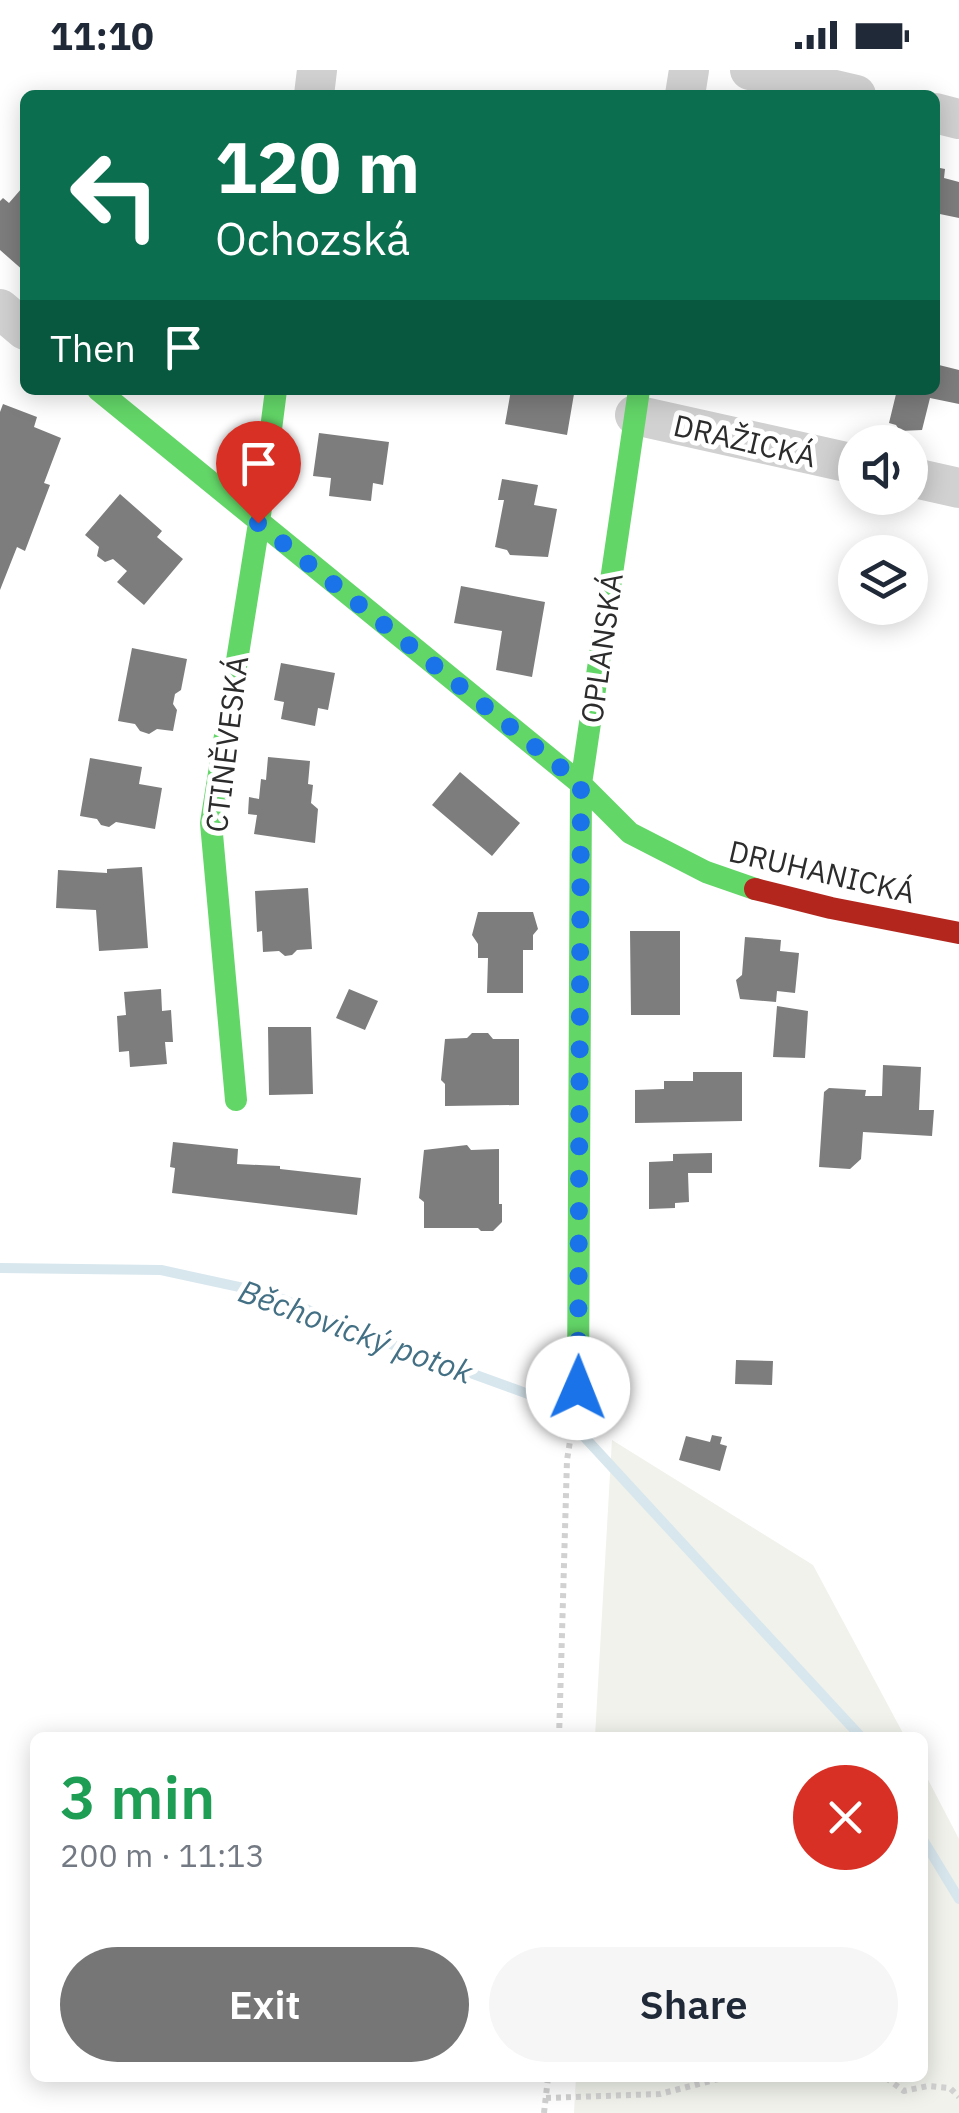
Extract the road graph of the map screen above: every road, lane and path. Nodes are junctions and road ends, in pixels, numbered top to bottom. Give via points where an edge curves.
1 (750, 70) edge
2 (835, 90) edge
3 (0, 309) edge
4 (20, 326) edge
5 (104, 395) edge
6 (275, 395) edge
7 (637, 402) edge
8 (838, 459) edge
9 (928, 481) edge
10 (959, 488) edge
11 (258, 523) junction
12 (581, 784) junction
13 (959, 933) edge
14 (236, 1100) dead end
15 (578, 1388) dead end
16 (567, 1460) dead end
17 (560, 1732) edge
18 (548, 2082) edge
19 (706, 2082) edge
20 (892, 2082) edge
21 (546, 2098) junction
22 (959, 2098) edge
23 (544, 2113) edge

1 - 2 street
3 - 4 street
5 - 11 street, DRUHANICKÁ
6 - 11 street, CTINĚVESKÁ
7 - 8 street, DRAŽICKÁ
7 - 12 street, OPLANSKÁ
9 - 10 street
11 - 12 street, DRUHANICKÁ
11 - 14 street, CTINĚVESKÁ via 211,823
12 - 13 street, DRUHANICKÁ via 628,831 710,876
12 - 15 street, OPLANSKÁ
16 - 17 path
18 - 21 path
19 - 21 path via 660,2094
20 - 22 path via 904,2091 950,2088
21 - 23 path

